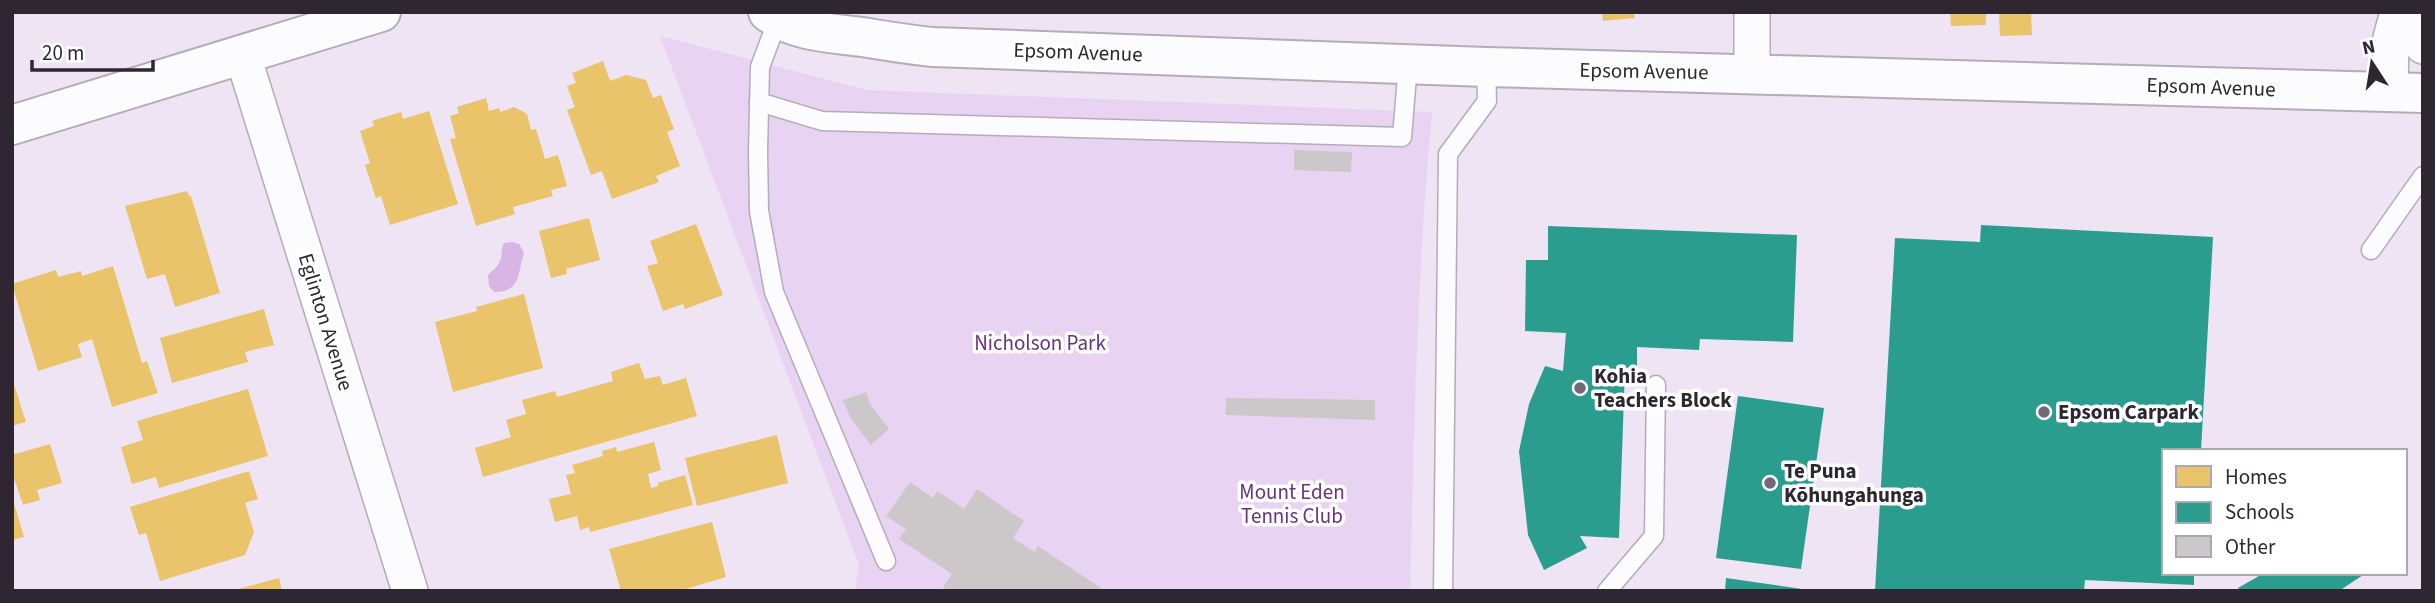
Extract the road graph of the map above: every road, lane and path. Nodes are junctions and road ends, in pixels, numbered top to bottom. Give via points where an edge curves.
1 (382, 12) edge
2 (834, 12) edge
3 (1752, 12) edge
4 (2398, 12) edge
5 (2418, 12) edge
6 (773, 16) edge
7 (867, 38) junction
8 (2423, 46) edge
9 (242, 53) junction
10 (1408, 64) junction
11 (1486, 67) junction
12 (1752, 74) junction
13 (2406, 92) edge
14 (760, 102) junction
15 (12, 125) edge
16 (2423, 176) edge
17 (2371, 250) dead end
18 (1656, 385) dead end
19 (886, 561) dead end
20 (1443, 584) edge
21 (410, 591) edge
22 (1458, 591) edge
23 (1607, 591) edge

1 - 9 street
2 - 7 street, Epsom Avenue
3 - 12 street
4 - 13 street via 2391,38
5 - 8 street
6 - 7 street, Epsom Avenue via 805,29
6 - 14 lane via 760,67
7 - 10 street, Epsom Avenue via 933,47
9 - 15 street
9 - 21 street, Eglinton Avenue
10 - 11 street, Epsom Avenue
10 - 14 lane via 1402,137 822,121
11 - 12 street, Epsom Avenue
11 - 20 lane via 1487,101 1448,154
12 - 13 street, Epsom Avenue
14 - 19 lane via 759,211 774,292
16 - 17 lane
18 - 23 lane via 1654,536
20 - 22 lane

